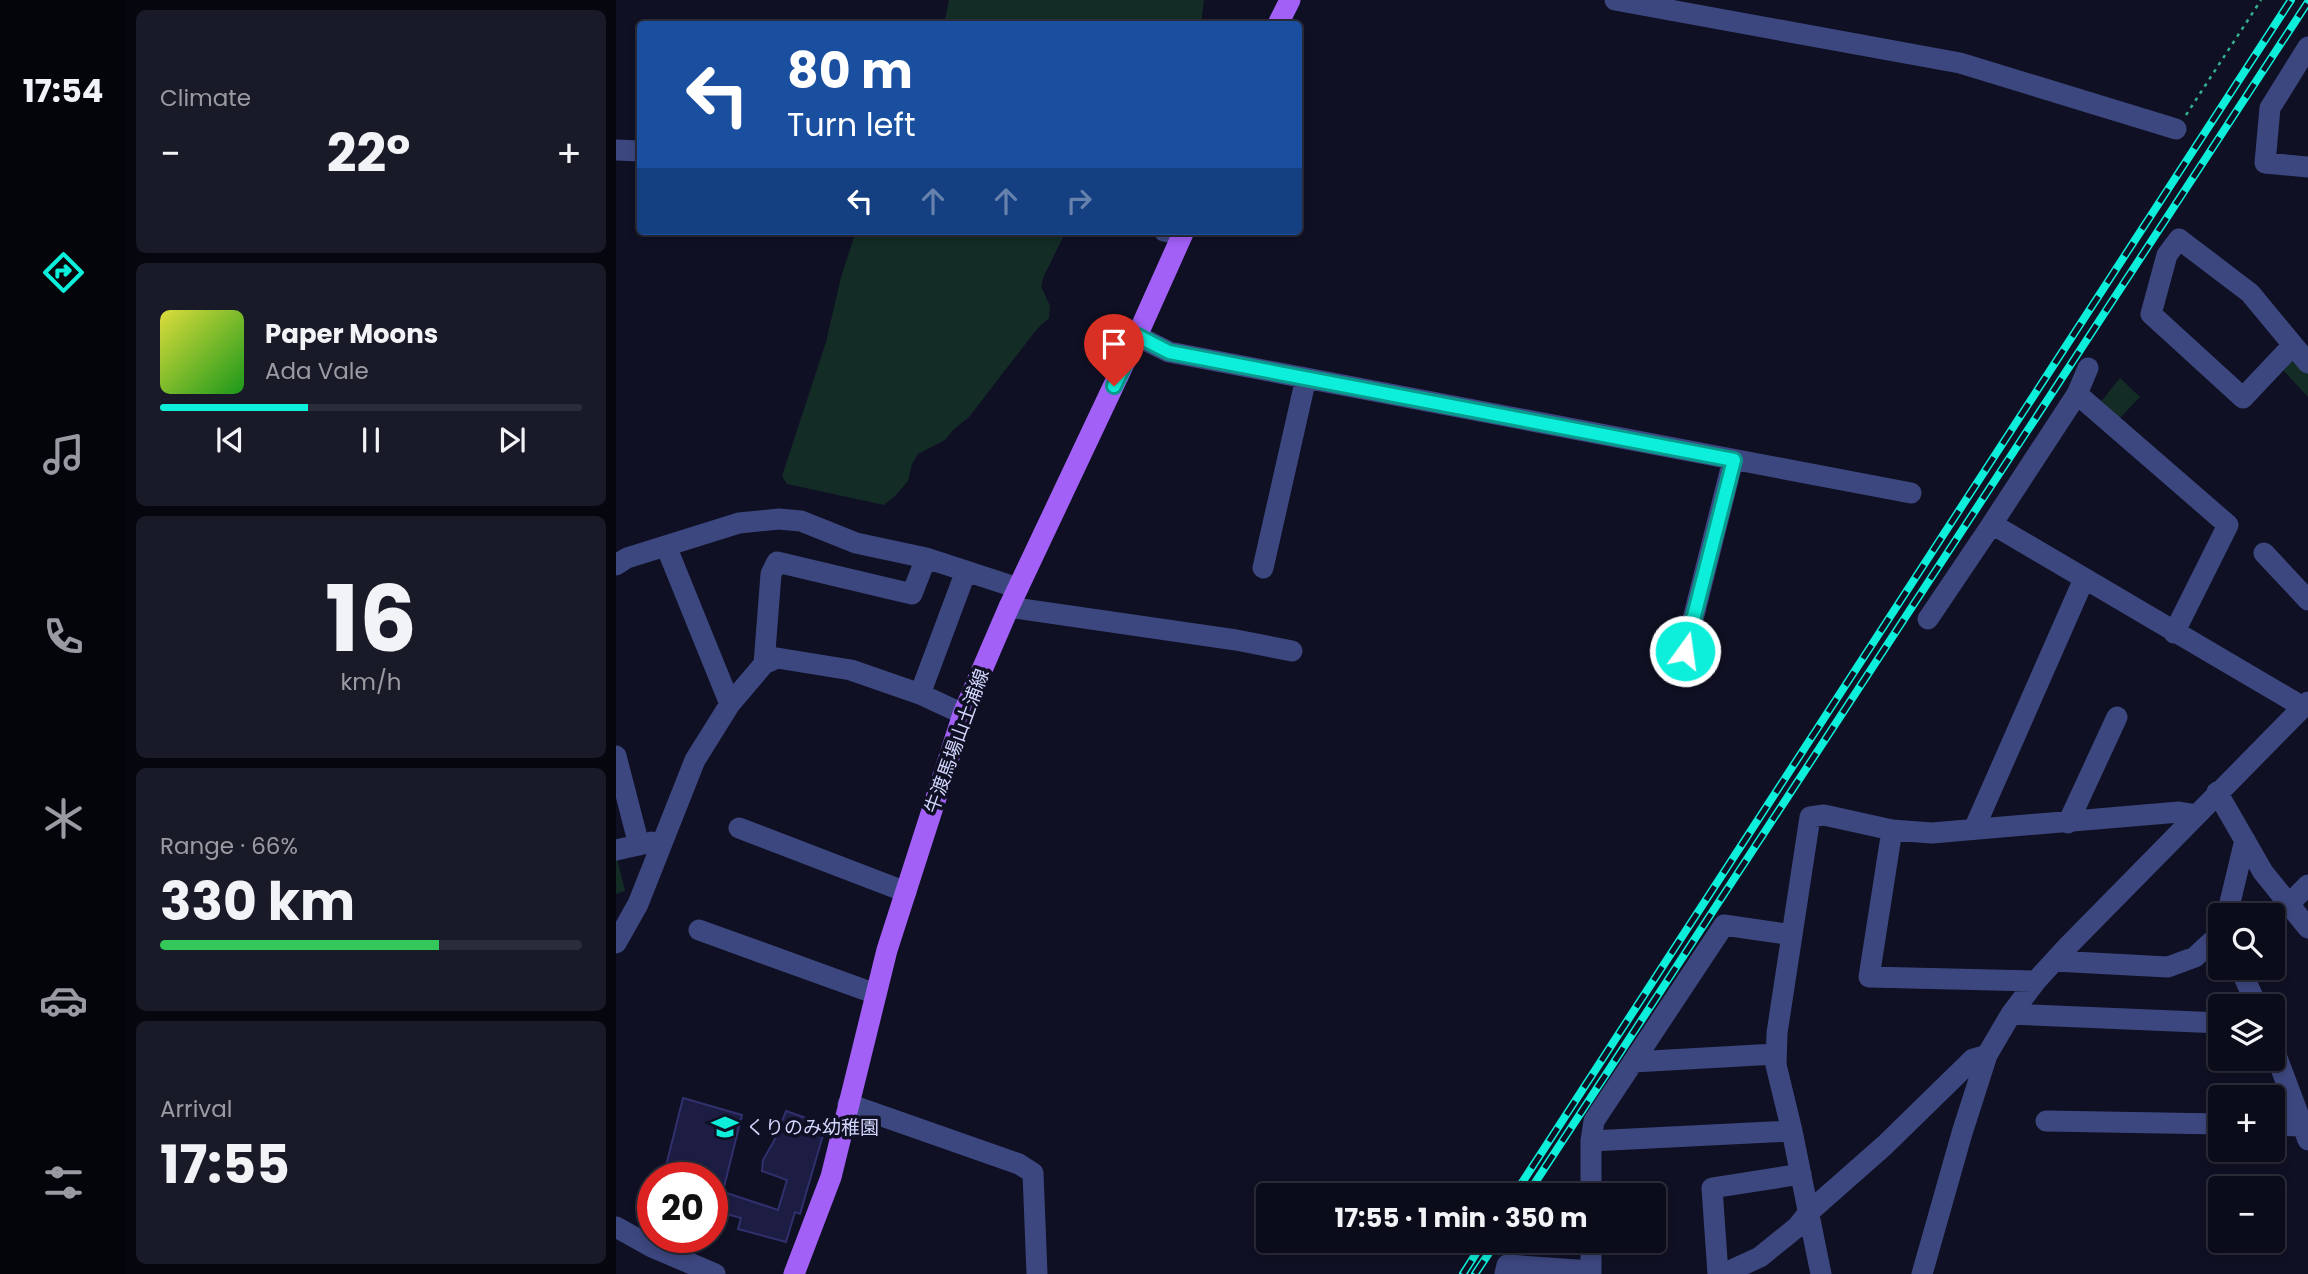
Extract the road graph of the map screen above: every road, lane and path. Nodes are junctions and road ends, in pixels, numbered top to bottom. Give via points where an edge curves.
1 (1290, 0) edge
2 (1615, 0) edge
3 (2261, 0) edge
4 (1280, 21) edge
5 (2308, 47) edge
6 (2176, 129) joint
7 (616, 150) edge
8 (637, 150) edge
9 (2308, 167) edge
10 (1176, 235) edge
11 (1138, 336) junction
12 (2293, 345) junction
13 (2308, 363) edge
14 (2088, 368) dead end
15 (1306, 378) junction
16 (2077, 394) junction
17 (1734, 460) junction
18 (1911, 493) dead end
19 (1992, 524) junction
20 (666, 546) junction
21 (2264, 553) dead end
22 (926, 558) junction
23 (616, 565) edge
24 (1263, 568) dead end
25 (966, 570) junction
26 (2084, 579) junction
27 (1013, 597) junction
28 (2308, 600) edge
29 (1928, 619) dead end
30 (2174, 633) junction
31 (1292, 651) dead end
32 (1685, 651) dead end
33 (764, 664) junction
34 (920, 694) junction
35 (730, 704) junction
36 (2306, 705) edge
37 (963, 714) junction
38 (2117, 717) dead end
39 (616, 756) edge
40 (2217, 792) junction
41 (2197, 815) junction
42 (2068, 823) junction
43 (739, 828) dead end
44 (1892, 830) junction
45 (1974, 830) junction
46 (665, 839) junction
47 (2245, 840) junction
48 (639, 845) junction
49 (616, 850) edge
50 (2308, 885) edge
51 (906, 892) junction
52 (2230, 903) edge
53 (2289, 904) junction
54 (2308, 928) edge
55 (699, 930) dead end
56 (1792, 935) junction
57 (616, 943) edge
58 (2208, 945) edge
59 (2054, 961) junction
60 (2036, 981) junction
61 (876, 994) junction
62 (2011, 1014) junction
63 (2208, 1022) edge
64 (1776, 1054) junction
65 (1987, 1055) junction
66 (1633, 1062) junction
67 (2282, 1071) edge
68 (848, 1104) junction
69 (2046, 1121) dead end
70 (2208, 1124) edge
71 (2285, 1128) edge
72 (1792, 1131) junction
73 (2305, 1133) edge
74 (1591, 1141) junction
75 (1801, 1174) junction
76 (1591, 1183) edge
77 (1809, 1212) junction
78 (616, 1227) edge
79 (1591, 1253) edge
80 (1754, 1267) edge
81 (1591, 1273) edge
82 (715, 1274) edge
83 (794, 1274) edge
84 (1037, 1274) edge
85 (1505, 1274) edge
86 (1720, 1274) edge
87 (1821, 1274) edge
88 (1922, 1274) edge

1 - 4 main road
2 - 6 street via 1960,63
3 - 6 path
5 - 9 street via 2270,108 2265,163
7 - 8 street
10 - 11 main road, 牛渡馬場山土浦線
11 - 15 street via 1169,352
11 - 27 main road, 牛渡馬場山土浦線
12 - 12 street via 2250,293 2179,239 2167,256 2151,314 2243,398
12 - 13 street
14 - 16 street
15 - 17 street
15 - 24 street
16 - 19 street
16 - 30 street via 2228,525
17 - 18 street
17 - 32 street
19 - 26 street
19 - 29 street
20 - 22 street via 739,523 779,519
20 - 23 street
20 - 35 street
21 - 28 street
22 - 25 street
22 - 33 street via 912,594 778,562 771,574
25 - 27 street
25 - 34 street
26 - 30 street
26 - 45 street
27 - 31 street
27 - 37 main road, 牛渡馬場山土浦線
30 - 36 street
33 - 34 street via 777,658 851,670
33 - 35 street
34 - 37 street
35 - 46 street via 695,760
36 - 40 street
37 - 51 main road, 牛渡馬場山土浦線
38 - 42 street
39 - 48 street
40 - 41 street
40 - 47 street
41 - 42 street via 2179,812
41 - 59 street
42 - 45 street
43 - 51 street
44 - 45 street
44 - 56 street via 1824,815 1810,817
44 - 60 street via 1870,977
46 - 48 street
46 - 57 street
47 - 52 street
47 - 53 street
48 - 49 street
50 - 53 street
51 - 61 main road, 牛渡馬場山土浦線
53 - 54 street
55 - 61 street
56 - 64 street
56 - 66 street via 1724,925
58 - 59 street via 2195,957 2168,967
59 - 60 street
60 - 62 street
61 - 68 main road, 牛渡馬場山土浦線
62 - 63 street
62 - 65 street
64 - 66 street
64 - 72 street
65 - 77 street via 1973,1059
65 - 88 street
66 - 74 street via 1594,1121
67 - 73 street
68 - 83 main road, 牛渡馬場山土浦線 via 831,1177
68 - 84 street via 1019,1164 1033,1173
69 - 70 street
71 - 73 street
72 - 74 street
72 - 75 street
74 - 76 street
75 - 77 street
75 - 86 street via 1712,1188
77 - 80 street
77 - 87 street
78 - 82 street
79 - 81 street
80 - 86 street
81 - 85 street via 1507,1265

